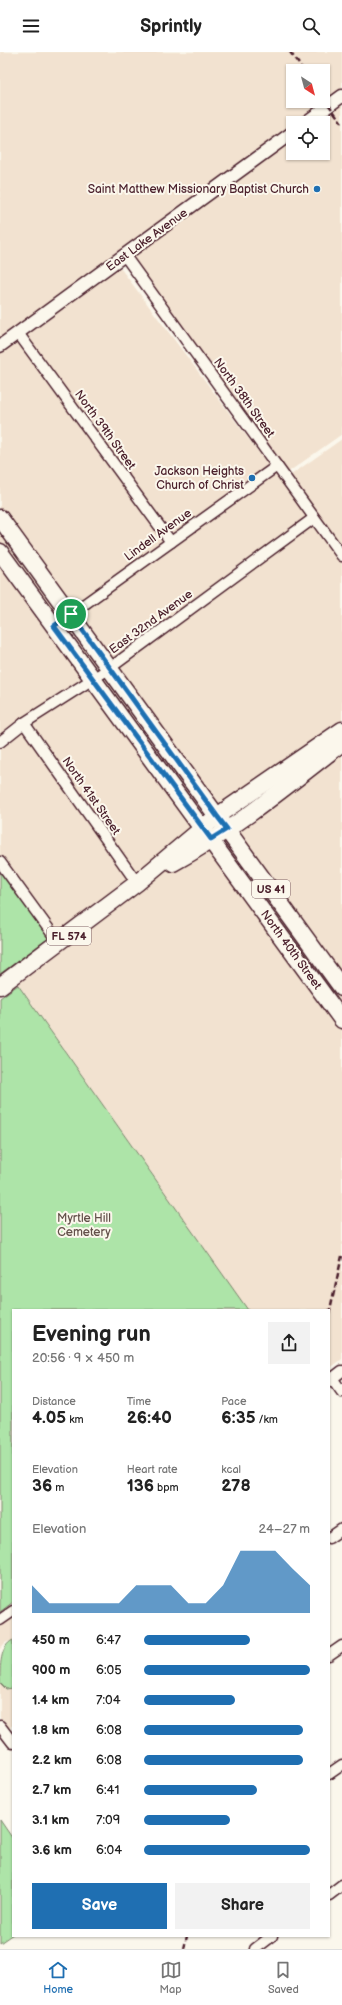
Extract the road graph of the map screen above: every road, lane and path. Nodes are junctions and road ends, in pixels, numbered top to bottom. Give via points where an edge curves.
1 (342, 96) edge
2 (315, 116) edge
3 (286, 137) edge
4 (125, 256) junction
5 (18, 333) junction
6 (0, 346) edge
7 (277, 466) junction
8 (0, 518) edge
9 (314, 518) junction
10 (171, 542) junction
11 (0, 552) edge
12 (342, 556) edge
13 (71, 614) junction
14 (54, 626) junction
15 (110, 668) junction
16 (94, 680) junction
17 (24, 724) junction
18 (342, 730) edge
19 (0, 742) edge
20 (342, 743) edge
21 (217, 816) junction
22 (227, 829) junction
23 (206, 834) junction
24 (0, 862) edge
25 (137, 883) junction
26 (59, 943) junction
27 (324, 962) junction
28 (308, 973) junction
29 (0, 986) edge
30 (342, 988) edge
31 (342, 1020) edge
32 (342, 1371) edge
33 (331, 1380) edge
34 (342, 1392) edge
35 (342, 1529) edge
36 (330, 1537) edge
37 (12, 1612) edge
38 (0, 1620) edge
39 (342, 1646) edge
40 (330, 1654) edge
41 (0, 1726) edge
42 (11, 1737) edge
43 (342, 1765) edge
44 (330, 1773) edge
45 (342, 1885) edge
46 (330, 1894) edge
47 (271, 1937) edge
48 (255, 1949) edge

1 - 2 street
3 - 4 street, East Lake Avenue
4 - 5 street, East Lake Avenue
4 - 7 street, North 38th Street
5 - 6 street, East Lake Avenue
5 - 10 street, North 39th Street
7 - 9 street, North 38th Street
7 - 10 street, Lindell Avenue
8 - 13 main road, North 40th Street / US 41
9 - 12 street, North 38th Street
9 - 15 street, East 32nd Avenue
10 - 13 street, Lindell Avenue
11 - 14 main road, North 40th Street / US 41
13 - 14 street, Lindell Avenue
13 - 15 main road, North 40th Street / US 41
14 - 16 main road, North 40th Street / US 41
15 - 16 street, East 32nd Avenue
15 - 21 main road, North 40th Street / US 41
16 - 17 street, East 32nd Avenue
16 - 23 main road, North 40th Street / US 41
17 - 19 street, East 32nd Avenue
17 - 25 street, North 41st Street
18 - 21 main road, FL 574
20 - 22 main road, FL 574
21 - 22 main road, North 40th Street / US 41
21 - 23 main road, FL 574
22 - 23 main road, FL 574
22 - 27 main road, North 40th Street / US 41
23 - 25 main road, FL 574
23 - 28 main road, North 40th Street / US 41
24 - 26 street
25 - 26 main road, FL 574
26 - 29 main road, FL 574
27 - 28 street
27 - 30 main road, North 40th Street / US 41
28 - 31 main road, North 40th Street / US 41
32 - 33 street
33 - 34 street
35 - 36 street
37 - 38 street
39 - 40 street
41 - 42 street
43 - 44 street
45 - 46 street
47 - 48 street

